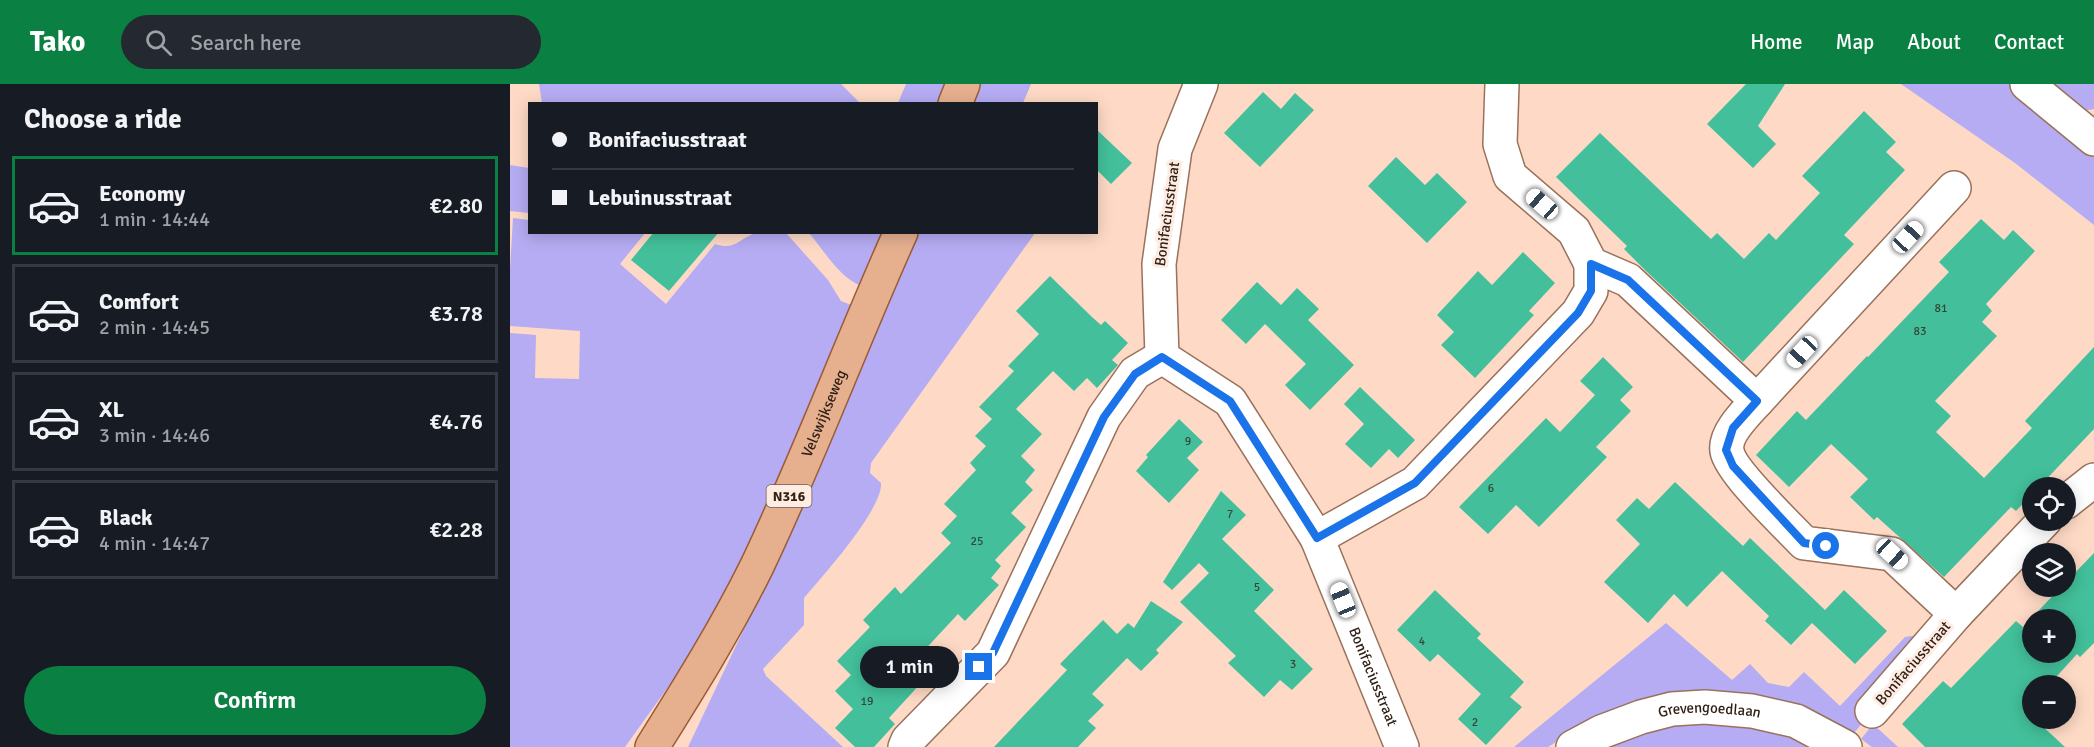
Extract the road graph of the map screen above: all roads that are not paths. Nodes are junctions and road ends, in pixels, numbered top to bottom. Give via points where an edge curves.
1 (963, 84) edge
2 (1201, 84) edge
3 (1502, 84) edge
4 (2027, 84) edge
5 (956, 102) edge
6 (2094, 139) edge
7 (1954, 188) dead end
8 (900, 234) edge
9 (1591, 264) junction
10 (1162, 357) junction
11 (1757, 401) junction
12 (2094, 480) edge
13 (2076, 494) edge
14 (2035, 531) edge
15 (1317, 538) junction
16 (1956, 614) junction
17 (1872, 711) dead end
18 (652, 747) edge
19 (905, 747) edge
20 (1402, 747) edge
21 (1573, 747) edge
22 (1845, 747) edge

1 - 5 main road
2 - 10 street, Bonifaciusstraat via 1175,149 1158,264
3 - 9 street via 1500,144 1510,176 1574,231
4 - 6 street
7 - 11 street, Bonifaciusstraat
8 - 18 main road, Velswijkseweg / N316 via 813,443 756,567 718,640
9 - 11 street via 1628,280
9 - 15 street via 1591,291 1578,313 1415,483
10 - 15 street, Bonifaciusstraat via 1230,401
10 - 19 street via 1135,374 1104,417 993,653
11 - 16 street, Bonifaciusstraat via 1733,428 1726,450 1733,466 1796,535 1804,543 1892,554
12 - 13 street
14 - 16 street
15 - 20 street, Bonifaciusstraat
16 - 17 street, Bonifaciusstraat
21 - 22 street, Grevengoedlaan via 1641,717 1672,709 1705,707 1752,711 1796,721

